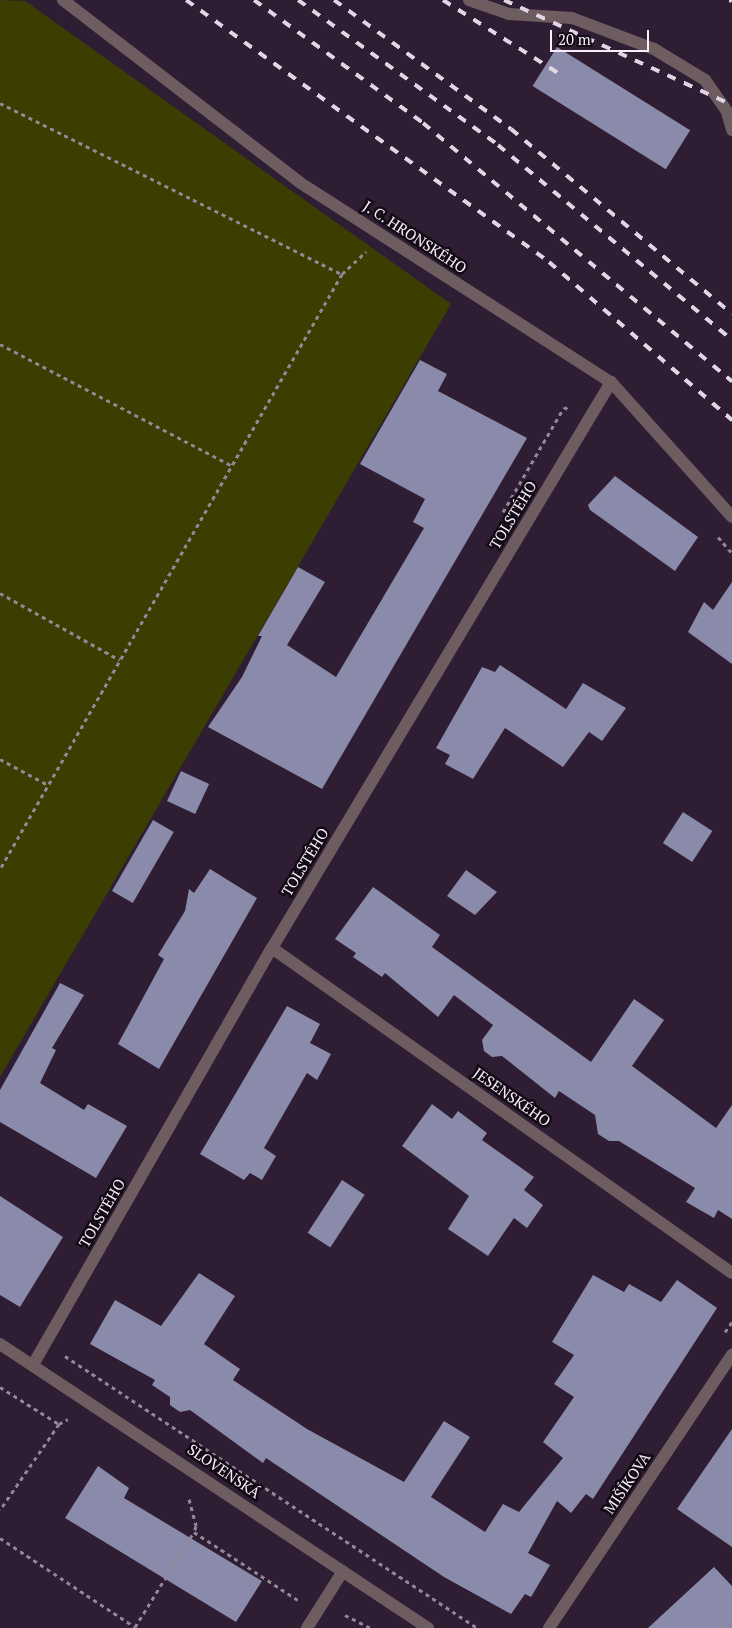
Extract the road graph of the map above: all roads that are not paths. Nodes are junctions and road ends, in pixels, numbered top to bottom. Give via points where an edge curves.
1 (63, 0) edge
2 (469, 0) edge
3 (732, 130) edge
4 (611, 382) junction
5 (732, 517) edge
6 (272, 948) junction
7 (732, 1273) edge
8 (0, 1344) edge
9 (732, 1355) edge
10 (34, 1363) junction
11 (343, 1571) junction
12 (307, 1628) edge
13 (428, 1628) edge
14 (549, 1628) edge

1 - 4 street, J. C. HRONSKÉHO via 299,182
2 - 3 street via 509,14 572,18 654,49 705,80 727,112
4 - 5 street, J. C. HRONSKÉHO
4 - 6 street, TOLSTÉHO
6 - 7 street, JESENSKÉHO
6 - 10 street, TOLSTÉHO
8 - 10 street, SLOVENSKÁ
9 - 14 street, MIŠÍKOVA
10 - 11 street, SLOVENSKÁ
11 - 12 street
11 - 13 street, SLOVENSKÁ

